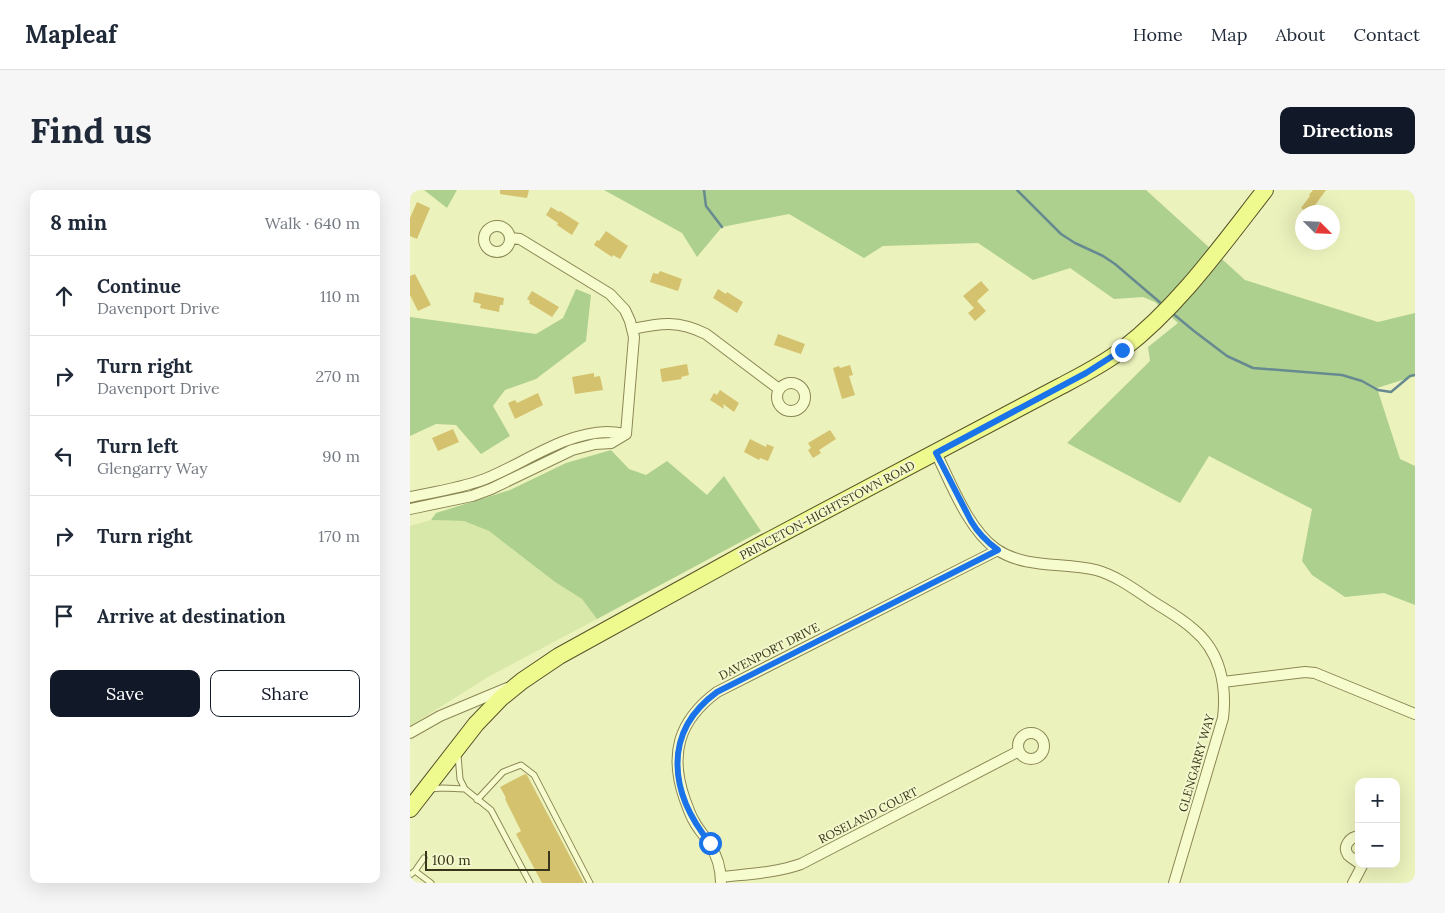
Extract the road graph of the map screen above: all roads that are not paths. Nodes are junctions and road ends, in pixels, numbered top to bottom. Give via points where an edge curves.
1 (1265, 190) edge
2 (510, 238) dead end
3 (632, 329) junction
4 (779, 389) dead end
5 (626, 434) junction
6 (936, 453) junction
7 (410, 497) edge
8 (410, 509) edge
9 (998, 550) junction
10 (522, 681) junction
11 (1224, 682) junction
12 (1415, 714) edge
13 (410, 733) edge
14 (459, 746) junction
15 (1019, 751) dead end
16 (465, 789) junction
17 (424, 790) junction
18 (477, 800) junction
19 (410, 808) edge
20 (1355, 837) edge
21 (424, 858) dead end
22 (1355, 860) edge
23 (1360, 868) edge
24 (415, 871) junction
25 (410, 875) edge
26 (721, 880) edge
27 (431, 883) edge
28 (530, 883) edge
29 (590, 883) edge
30 (1174, 883) edge
31 (1353, 883) edge

1 - 6 main road, PRINCETON-HIGHTSTOWN ROAD via 1171,306 1134,340 1105,361
2 - 3 street via 520,239 610,294 625,310
3 - 4 street via 670,323 694,328
3 - 5 street
5 - 7 street via 609,432 566,440 471,484
5 - 8 street via 612,443 572,450 478,494
6 - 9 street, GLENGARRY WAY via 977,532
6 - 10 main road, PRINCETON-HIGHTSTOWN ROAD via 646,608 559,656
9 - 11 street, GLENGARRY WAY via 1021,560 1081,567 1124,582 1198,633 1214,656
9 - 26 street, DAVENPORT DRIVE via 717,692 695,711 682,735 677,759 680,785 692,818 716,854
10 - 13 street via 440,716
10 - 14 main road, PRINCETON-HIGHTSTOWN ROAD via 501,698
11 - 12 street via 1315,672
11 - 30 street, GLENGARRY WAY via 1223,718
14 - 16 lane via 458,765
14 - 17 main road, PRINCETON-HIGHTSTOWN ROAD
15 - 26 street, ROSELAND COURT via 801,864
16 - 17 lane
16 - 18 lane
17 - 19 main road, PRINCETON-HIGHTSTOWN ROAD
18 - 28 lane via 491,810
18 - 29 lane via 503,772 521,765 534,775
20 - 22 street via 1350,839 1346,850
21 - 24 lane
23 - 31 street
24 - 25 lane
24 - 27 lane

